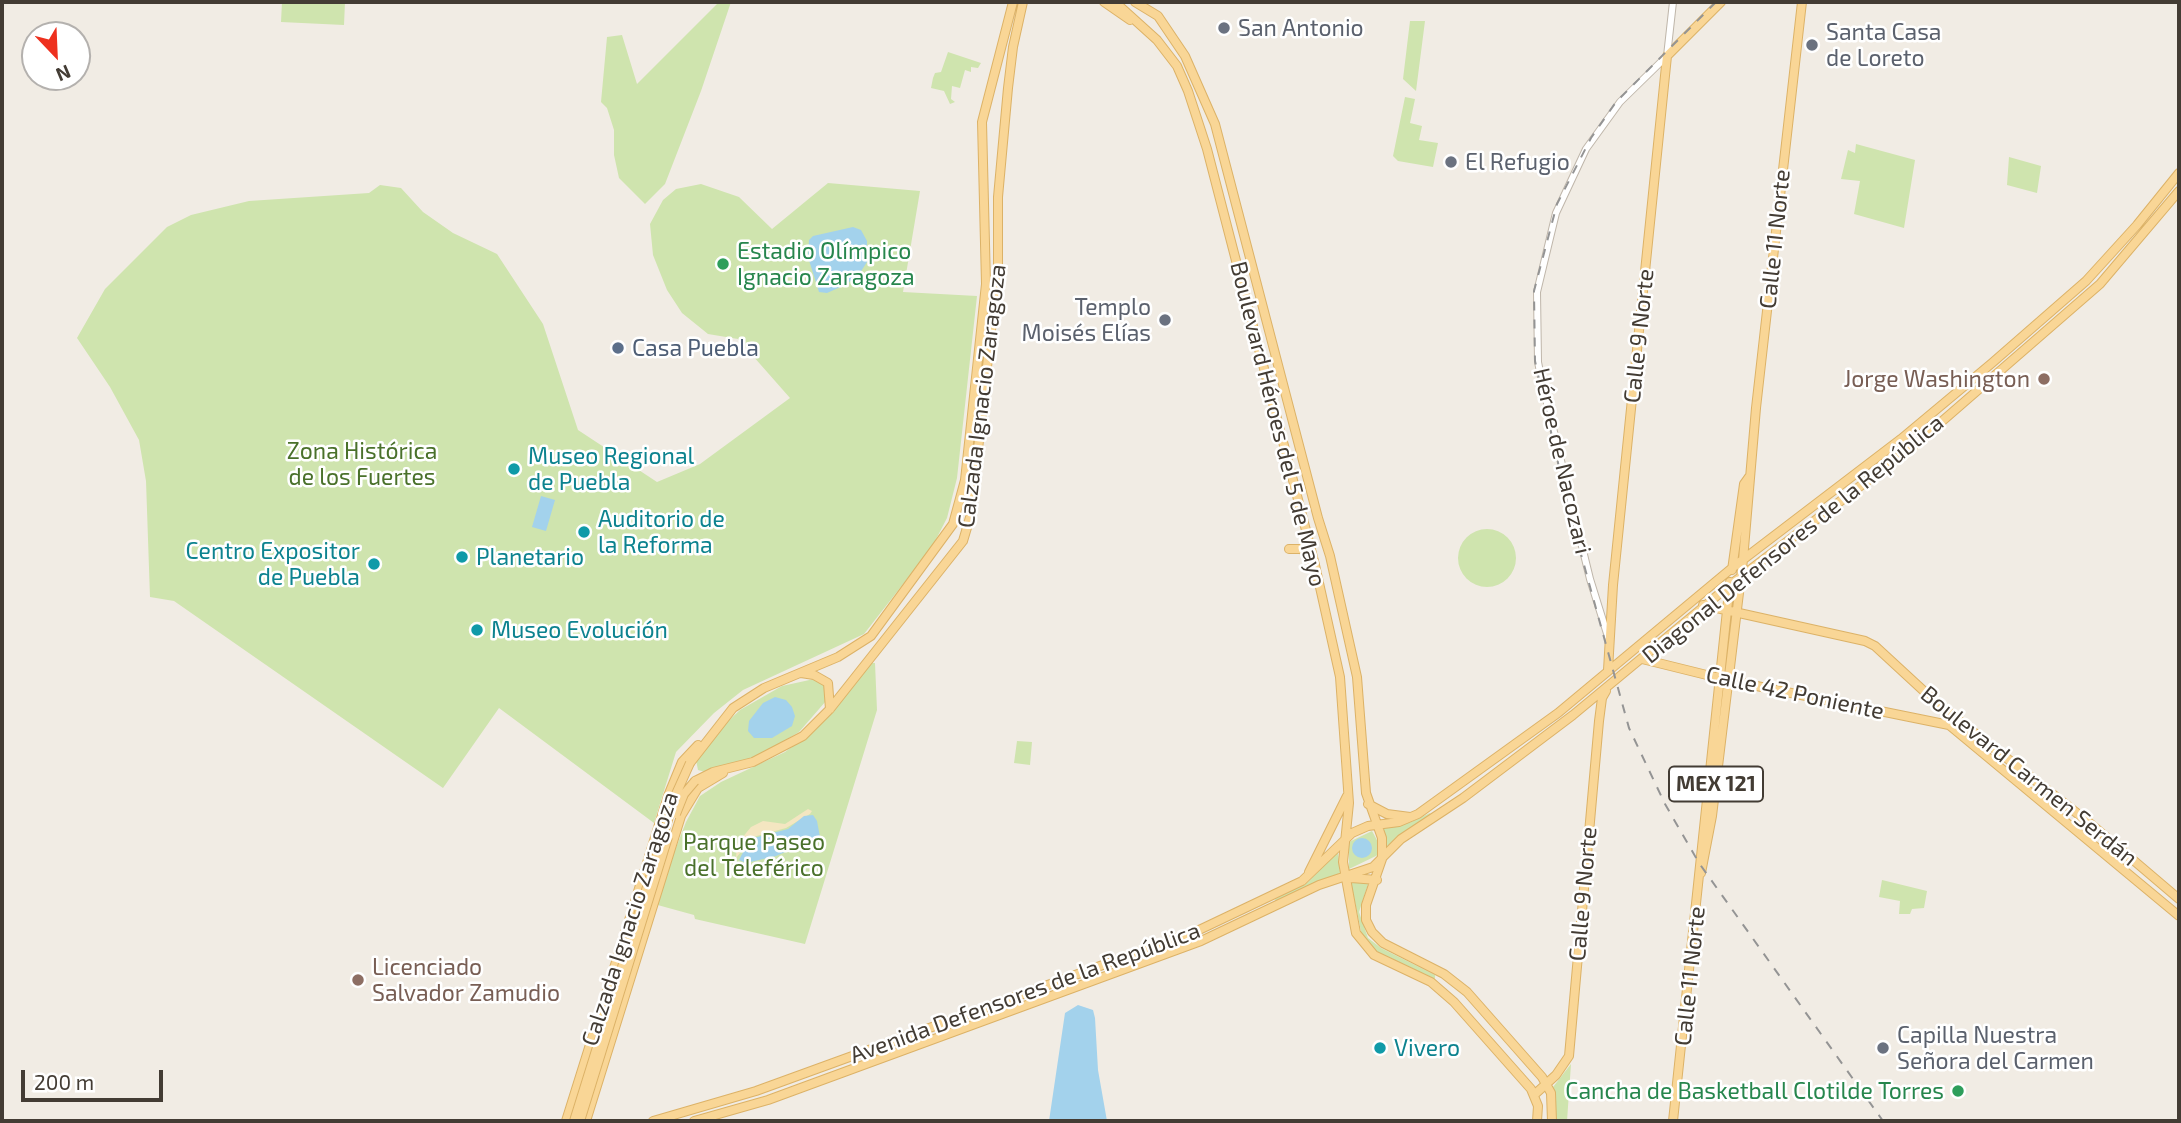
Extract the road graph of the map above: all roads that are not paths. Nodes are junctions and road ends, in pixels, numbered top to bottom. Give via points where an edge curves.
1 (1013, 2) edge
2 (1023, 2) edge
3 (1104, 2) edge
4 (1115, 2) edge
5 (1135, 2) edge
6 (1142, 2) edge
7 (1673, 2) edge
8 (1721, 2) edge
9 (1802, 2) edge
10 (1158, 16) junction
11 (1157, 40) junction
12 (1667, 56) junction
13 (2179, 173) edge
14 (2179, 191) edge
15 (1749, 477) junction
16 (1289, 549) dead end
17 (1743, 560) junction
18 (1315, 565) junction
19 (1732, 568) junction
20 (1741, 577) junction
21 (1730, 585) junction
22 (1690, 603) junction
23 (1705, 606) junction
24 (1731, 611) junction
25 (1609, 642) junction
26 (1642, 659) junction
27 (1608, 670) junction
28 (797, 673) junction
29 (1723, 679) junction
30 (1612, 682) junction
31 (1939, 705) junction
32 (830, 709) junction
33 (1937, 723) junction
34 (1949, 725) joint
35 (715, 728) junction
36 (729, 770) junction
37 (1348, 793) junction
38 (1368, 804) junction
39 (1413, 817) junction
40 (1376, 824) junction
41 (1401, 839) junction
42 (1343, 840) junction
43 (1382, 859) junction
44 (1345, 877) junction
45 (1304, 879) junction
46 (1377, 880) junction
47 (1328, 881) junction
48 (641, 882) junction
49 (660, 886) junction
50 (2179, 899) edge
51 (1349, 900) junction
52 (632, 911) junction
53 (2179, 916) edge
54 (650, 919) junction
55 (615, 1029) junction
56 (595, 1032) junction
57 (609, 1048) junction
58 (1547, 1085) junction
59 (1534, 1095) junction
60 (571, 1105) junction
61 (586, 1117) edge
62 (566, 1121) edge
63 (574, 1121) edge
64 (653, 1121) edge
65 (694, 1121) edge
66 (1537, 1121) edge
67 (1552, 1121) edge
68 (1674, 1121) edge

1 - 28 main road, Calzada Ignacio Zaragoza via 982,122 986,284 961,502 947,536 882,624 851,650
2 - 32 main road, Calzada Ignacio Zaragoza via 1008,88 998,197 998,266 974,522
3 - 11 main road
4 - 11 main road, Boulevard Héroes del 5 de Mayo
5 - 10 main road, Boulevard Héroes del 5 de Mayo
6 - 10 main road
7 - 12 street, Calle 9 Norte
8 - 12 main road, Héroe de Nacozari
9 - 15 main road, Calle 11 Norte
10 - 38 main road, Boulevard Héroes del 5 de Mayo via 1185,56 1215,124 1330,556 1357,677
11 - 18 main road, Boulevard Héroes del 5 de Mayo via 1177,66 1207,149
12 - 25 main road, Calle 9 Norte
12 - 25 street, Héroe de Nacozari via 1620,102 1586,149 1556,213 1537,292 1543,387
13 - 17 main road, Diagonal Defensores de la República via 2086,281 1901,439
14 - 20 main road, Diagonal Defensores de la República via 2114,270 2050,330 1917,443
15 - 17 main road, Calle 11 Norte
15 - 19 main road, Calle 11 Norte via 1744,484
16 - 18 main road via 1302,549
17 - 19 main road, Diagonal Defensores de la República
17 - 20 main road, Calle 11 Norte
18 - 37 main road, Boulevard Héroes del 5 de Mayo via 1338,662
19 - 21 main road, Calle 11 Norte
19 - 22 main road, Diagonal Defensores de la República
20 - 21 main road, Diagonal Defensores de la República
20 - 24 main road, Calle 11 Norte / MEX 121
21 - 23 main road, Diagonal Defensores de la República
21 - 24 main road, Calle 11 Norte / MEX 121
22 - 23 main road, Boulevard Carmen Serdán
22 - 27 main road, Diagonal Defensores de la República
23 - 24 main road, Boulevard Carmen Serdán
23 - 26 main road, Diagonal Defensores de la República
24 - 29 main road, Calle 11 Norte / MEX 121
24 - 31 main road, Boulevard Carmen Serdán via 1866,641
25 - 27 main road, Calle 9 Norte
26 - 29 main road, Calle 42 Poniente
26 - 30 main road, Diagonal Defensores de la República
27 - 39 main road, Diagonal Defensores de la República via 1464,784
28 - 32 main road via 828,683
28 - 35 main road, Calzada Ignacio Zaragoza via 733,708
29 - 33 main road, Calle 42 Poniente
29 - 68 main road, Calle 11 Norte / MEX 121 via 1712,816 1701,873
30 - 41 main road, Diagonal Defensores de la República via 1463,798
30 - 58 main road, Calle 9 Norte via 1602,698 1599,721 1569,1056
31 - 33 main road
31 - 50 main road, Boulevard Carmen Serdán
32 - 36 main road, Calzada Ignacio Zaragoza via 790,745
33 - 34 main road, Calle 42 Poniente
34 - 53 main road, Boulevard Carmen Serdán
35 - 48 main road, Calzada Ignacio Zaragoza via 682,762
35 - 63 main road, Calzada Ignacio Zaragoza, bridge via 690,763 676,794
36 - 49 main road, Calzada Ignacio Zaragoza via 698,788 688,800
36 - 61 main road, Calzada Ignacio Zaragoza, bridge via 695,781 678,807
37 - 42 main road, Boulevard Héroes del 5 de Mayo
37 - 45 main road via 1330,836
38 - 39 main road via 1387,814
38 - 40 main road, Boulevard Héroes del 5 de Mayo
39 - 40 main road, Diagonal Defensores de la República
40 - 42 main road, Avenida Defensores de la República
40 - 43 main road, Boulevard Héroes del 5 de Mayo via 1382,838
41 - 43 main road, Diagonal Defensores de la República
41 - 46 main road
42 - 44 main road, Boulevard Héroes del 5 de Mayo
42 - 45 main road, Avenida Defensores de la República
43 - 44 main road, Avenida Defensores de la República
43 - 46 main road
44 - 46 main road
44 - 47 main road, Avenida Defensores de la República
44 - 51 main road, Boulevard Héroes del 5 de Mayo
45 - 64 main road, Avenida Defensores de la República via 1241,912 1134,955 756,1091
46 - 58 main road via 1366,905 1372,932 1383,943 1457,984
47 - 51 main road via 1341,887
47 - 65 main road, Avenida Defensores de la República via 1201,941 760,1102
48 - 49 main road via 646,891
48 - 52 main road, Calzada Ignacio Zaragoza
49 - 54 main road, Calzada Ignacio Zaragoza
51 - 59 main road, Boulevard Héroes del 5 de Mayo via 1356,933 1368,949 1442,990
52 - 54 main road via 643,912
52 - 56 main road, Calzada Ignacio Zaragoza
54 - 55 main road, Calzada Ignacio Zaragoza
55 - 56 main road
55 - 57 main road, Calzada Ignacio Zaragoza
56 - 57 main road
56 - 60 main road, Calzada Ignacio Zaragoza
57 - 61 main road, Calzada Ignacio Zaragoza
58 - 59 main road, Calle 9 Norte
58 - 67 main road
59 - 66 main road
60 - 61 main road
60 - 62 main road, Calzada Ignacio Zaragoza

